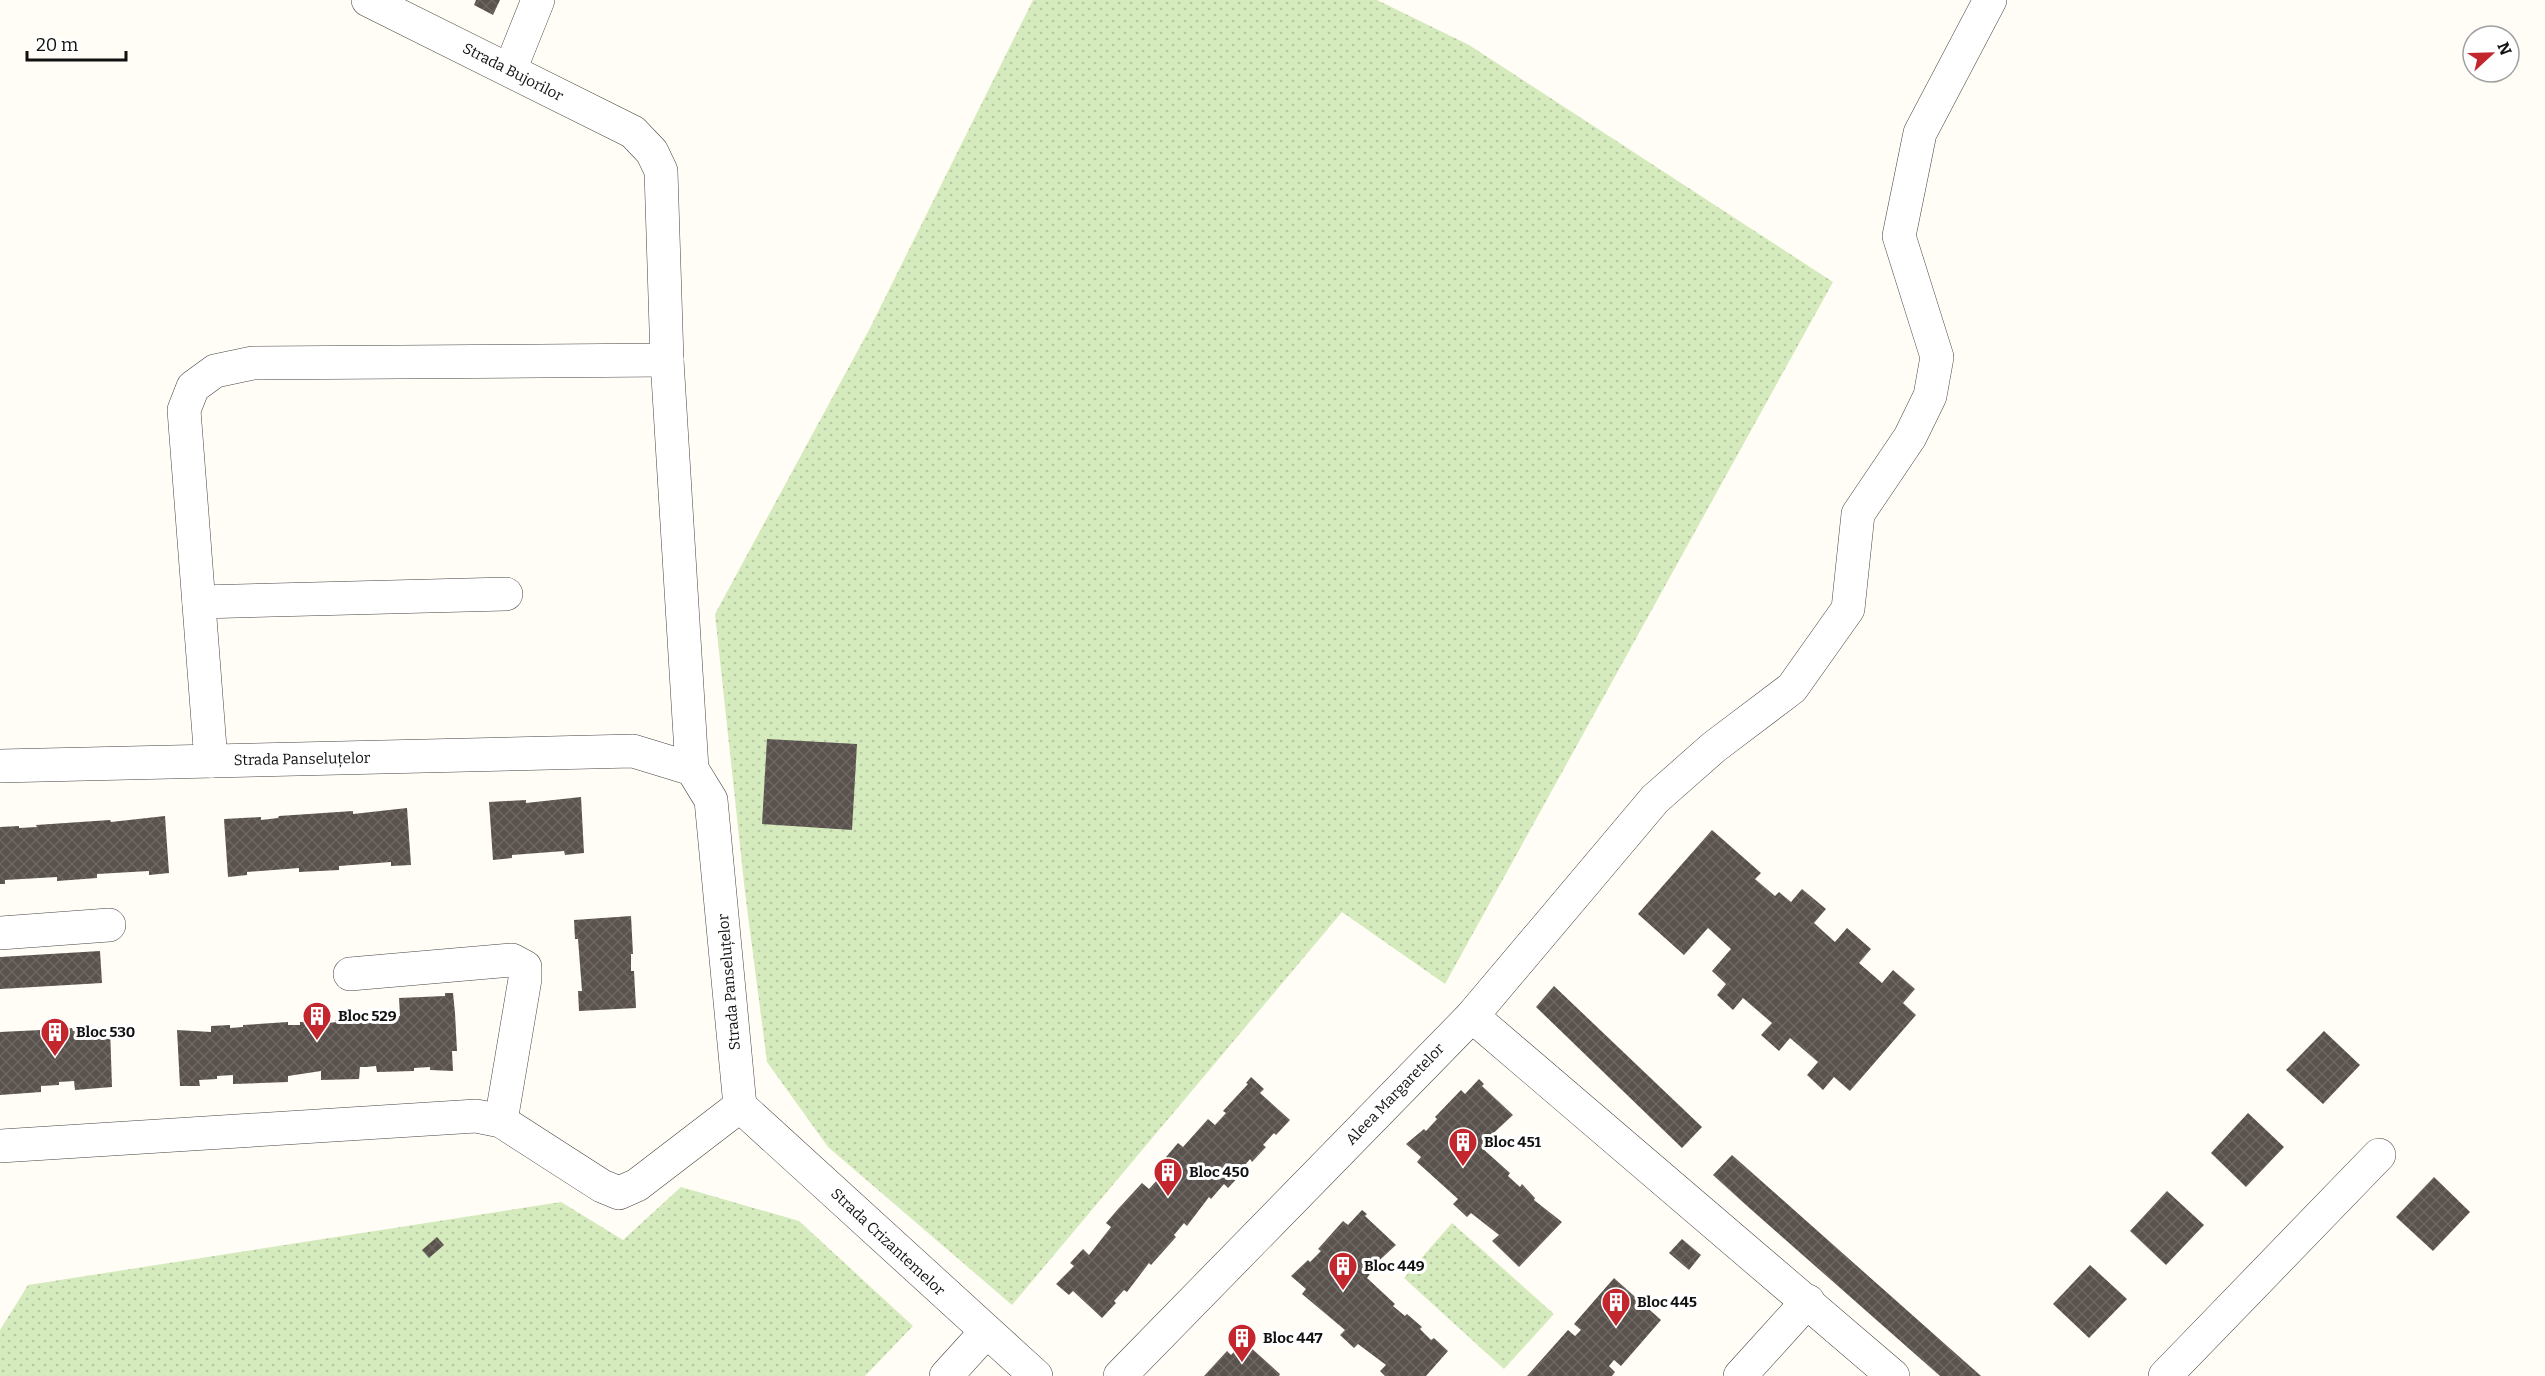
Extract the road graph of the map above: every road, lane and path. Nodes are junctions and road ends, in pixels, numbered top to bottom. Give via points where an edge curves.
1 (368, 0) edge
2 (538, 0) edge
3 (1990, 0) edge
4 (510, 70) junction
5 (667, 360) junction
6 (506, 594) dead end
7 (199, 602) junction
8 (211, 761) junction
9 (0, 766) edge
10 (692, 769) junction
11 (109, 925) dead end
12 (0, 933) edge
13 (350, 974) dead end
14 (1472, 1016) junction
15 (740, 1106) junction
16 (501, 1121) junction
17 (0, 1146) edge
18 (2379, 1155) dead end
19 (1808, 1301) junction
20 (986, 1332) junction
21 (946, 1376) edge
22 (1036, 1376) edge
23 (1120, 1376) edge
24 (1740, 1376) edge
25 (1893, 1376) edge
26 (2165, 1376) edge

1 - 4 street, Strada Bujorilor
2 - 4 street
3 - 14 street, Aleea Margaretelor via 1920,133 1899,236 1937,357 1930,396 1910,437 1858,514 1848,609 1792,688 1714,747 1655,799
4 - 5 street, Strada Bujorilor via 633,132 652,152 662,171
5 - 7 street via 253,363 215,370 193,387 184,410
5 - 10 street
6 - 7 street
7 - 8 street
8 - 9 street, Strada Panseluțelor
8 - 10 street, Strada Panseluțelor via 633,751
10 - 15 street, Strada Panseluțelor via 711,800
11 - 12 street
13 - 16 street via 512,960 525,967
14 - 19 street
14 - 23 street, Aleea Margaretelor
15 - 16 street via 637,1185 619,1193
15 - 20 street, Strada Crizantemelor
16 - 17 street via 476,1116
18 - 26 street
19 - 24 street
19 - 25 street
20 - 21 street
20 - 22 street, Strada Crizantemelor

